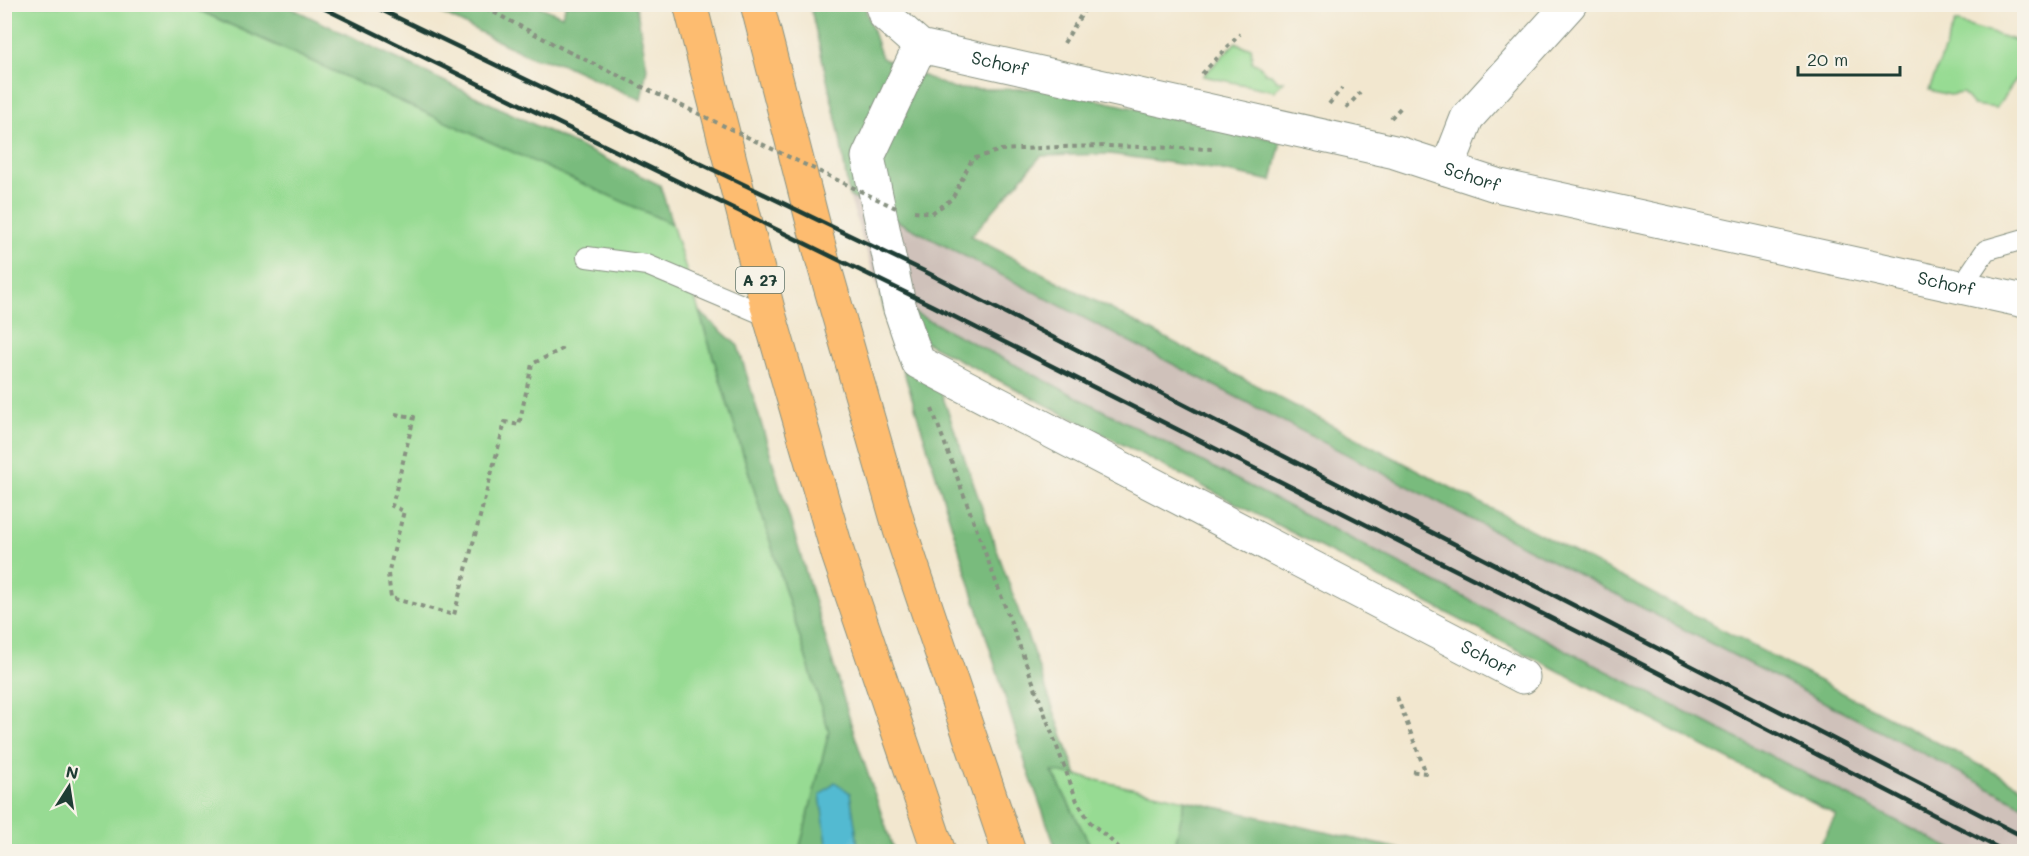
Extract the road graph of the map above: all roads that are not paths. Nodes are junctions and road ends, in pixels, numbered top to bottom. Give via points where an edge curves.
1 (690, 4) edge
2 (757, 4) edge
3 (881, 4) edge
4 (1570, 4) edge
5 (920, 46) junction
6 (1447, 169) junction
7 (2025, 239) edge
8 (587, 257) dead end
9 (1961, 287) junction
10 (2025, 301) edge
11 (770, 317) junction
12 (1523, 677) dead end
13 (939, 852) edge
14 (1009, 852) edge

1 - 11 highway, A 27
2 - 14 highway via 822,258 900,530
3 - 5 street, Schorf via 885,15
4 - 6 street via 1467,118
5 - 6 street, Schorf via 1395,152
5 - 12 street, Schorf via 868,157 900,309 918,362
6 - 9 street, Schorf via 1496,185
7 - 9 lane via 1986,250
8 - 11 lane via 646,265
9 - 10 street, Schorf
11 - 13 highway, A 27 via 838,554

